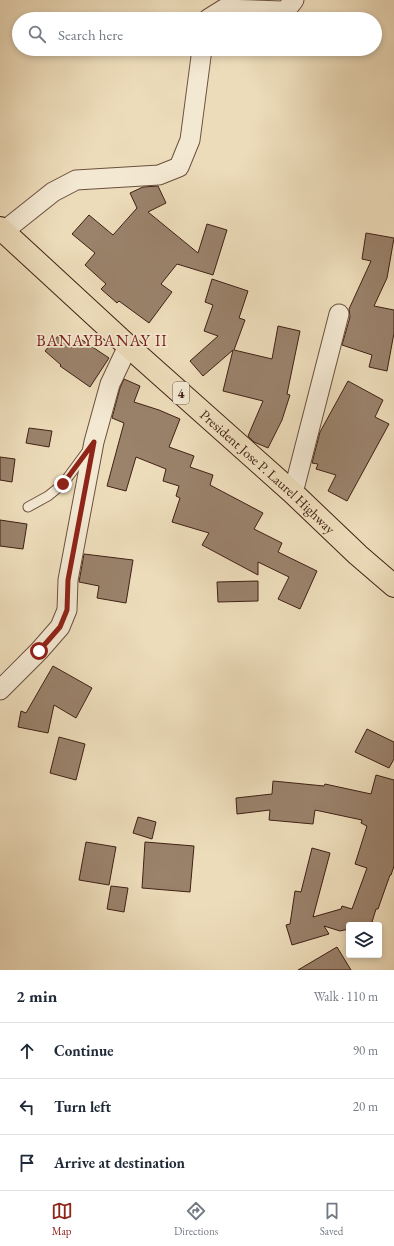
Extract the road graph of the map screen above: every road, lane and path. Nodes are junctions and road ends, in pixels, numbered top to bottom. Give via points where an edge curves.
1 (294, 0) edge
2 (219, 12) edge
3 (201, 56) edge
4 (2, 230) edge
5 (339, 314) dead end
6 (128, 346) junction
7 (94, 442) junction
8 (293, 493) junction
9 (28, 508) dead end
10 (394, 586) edge
11 (0, 690) edge

1 - 2 street via 282,11 224,9
3 - 4 street via 190,140 178,168 159,175 76,180 53,192
4 - 6 highway, President Jose P. Laurel Highway / 4
5 - 8 street
6 - 7 street via 110,384
6 - 8 highway, President Jose P. Laurel Highway / 4
7 - 9 lane via 63,484
7 - 11 street via 68,580 67,610 60,627
8 - 10 highway, President Jose P. Laurel Highway / 4

